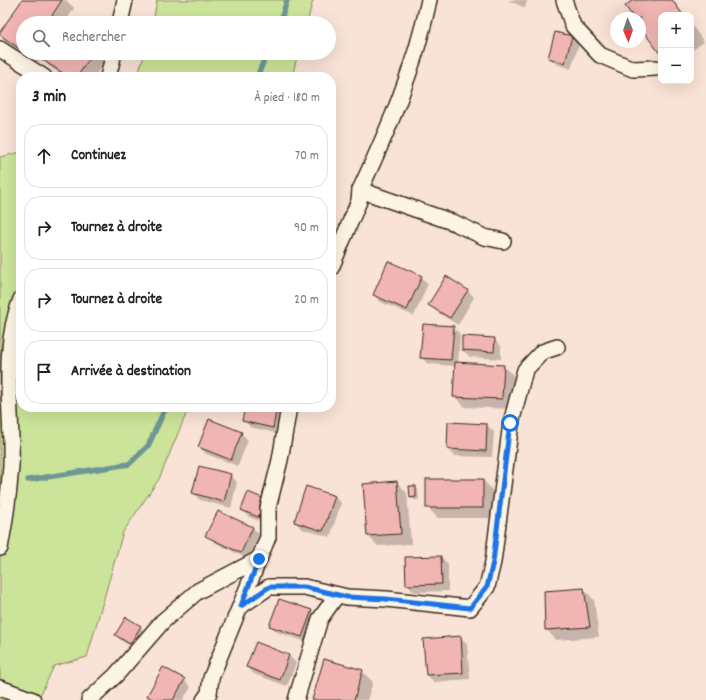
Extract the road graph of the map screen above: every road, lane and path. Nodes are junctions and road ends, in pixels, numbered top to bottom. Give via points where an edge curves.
1 (125, 0) edge
2 (429, 0) edge
3 (564, 0) edge
4 (122, 16) edge
5 (0, 49) edge
6 (16, 59) edge
7 (17, 60) edge
8 (112, 60) edge
9 (656, 68) dead end
10 (36, 72) edge
11 (109, 72) edge
12 (360, 190) junction
13 (503, 241) dead end
14 (336, 256) edge
15 (16, 311) edge
16 (557, 347) dead end
17 (288, 412) edge
18 (0, 548) edge
19 (259, 559) junction
20 (337, 594) junction
21 (241, 606) junction
22 (0, 688) edge
23 (33, 700) edge
24 (89, 700) edge
25 (204, 700) edge
26 (296, 700) edge

1 - 4 street
2 - 12 street via 422,34 398,106
3 - 9 street via 573,26 600,54 633,69
5 - 6 street
7 - 10 street
8 - 11 street
12 - 13 street via 455,223 484,237
12 - 14 street via 359,201
15 - 18 street via 9,361 11,466
16 - 20 street via 542,352 525,370 510,423 493,562 487,587 470,608
17 - 19 street via 268,508 268,536
19 - 21 street
19 - 24 street via 198,591 163,621 116,675
20 - 21 street via 304,587 269,587
20 - 26 street via 320,619
21 - 25 street via 211,678 209,693
22 - 23 street

